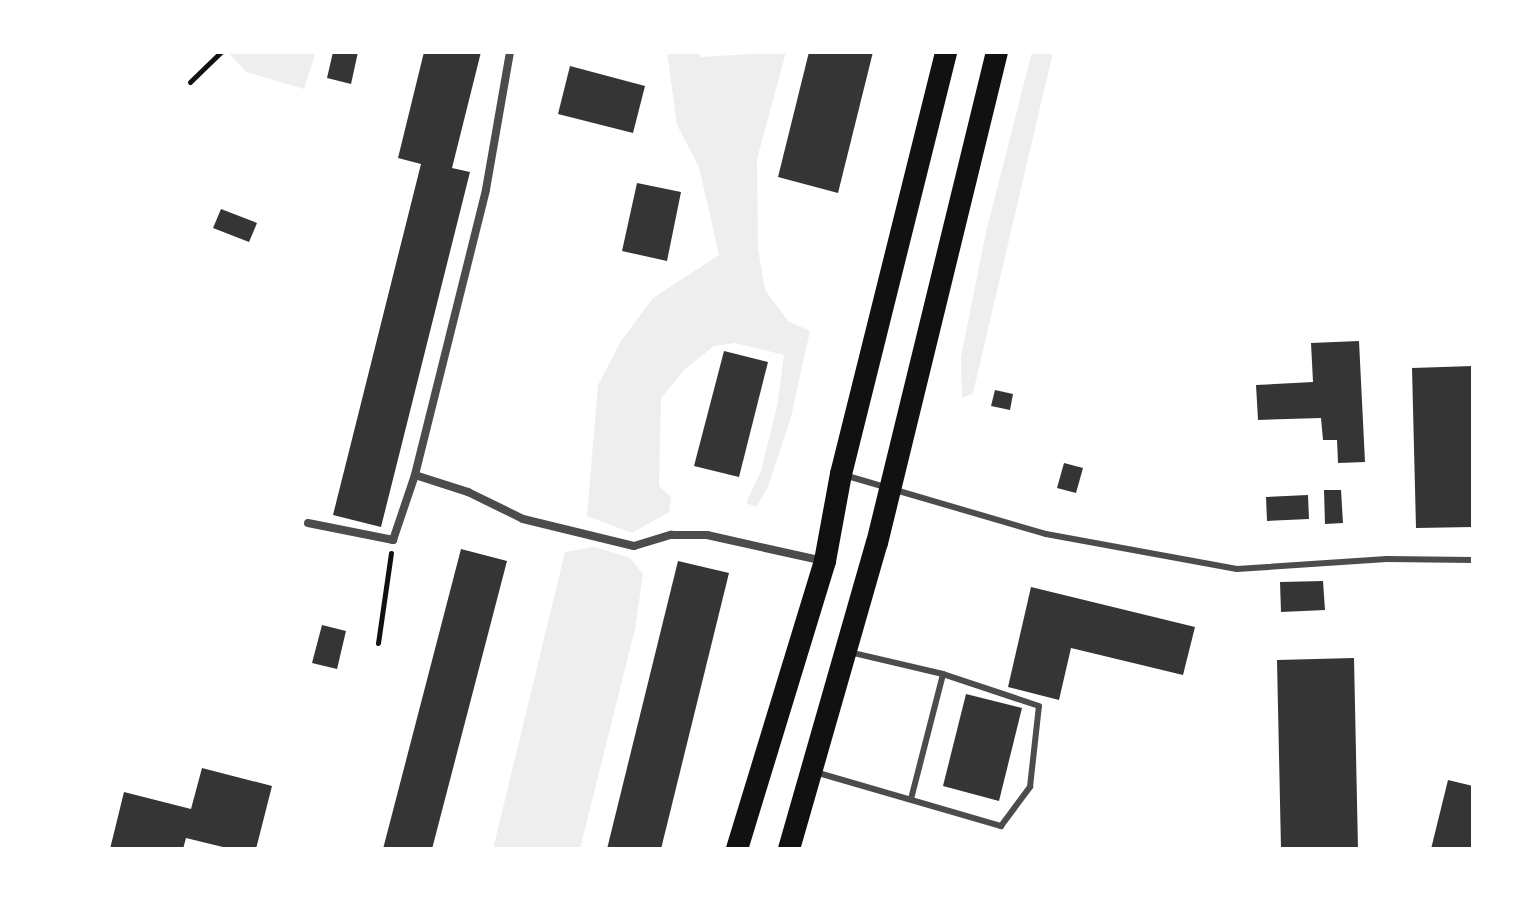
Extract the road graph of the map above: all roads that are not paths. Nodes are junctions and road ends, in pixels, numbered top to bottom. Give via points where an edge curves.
1 (510, 52) edge
2 (946, 52) edge
3 (997, 52) edge
4 (841, 474) junction
5 (415, 475) junction
6 (891, 488) junction
7 (308, 523) dead end
8 (1473, 560) edge
9 (825, 561) junction
10 (846, 651) junction
11 (943, 674) junction
12 (812, 771) junction
13 (911, 799) junction
14 (737, 849) edge
15 (789, 849) edge

1 - 5 street via 486,190
2 - 4 highway
3 - 6 highway
4 - 6 lane
4 - 9 highway
5 - 7 street via 393,540
5 - 9 street via 468,492 523,519 634,546 671,535 707,535
6 - 8 lane via 1046,534 1237,569 1387,559
6 - 10 highway
9 - 14 highway
10 - 11 lane
10 - 12 highway
11 - 13 lane
11 - 13 lane via 1039,706 1030,787 1001,826
12 - 13 lane
12 - 15 highway

